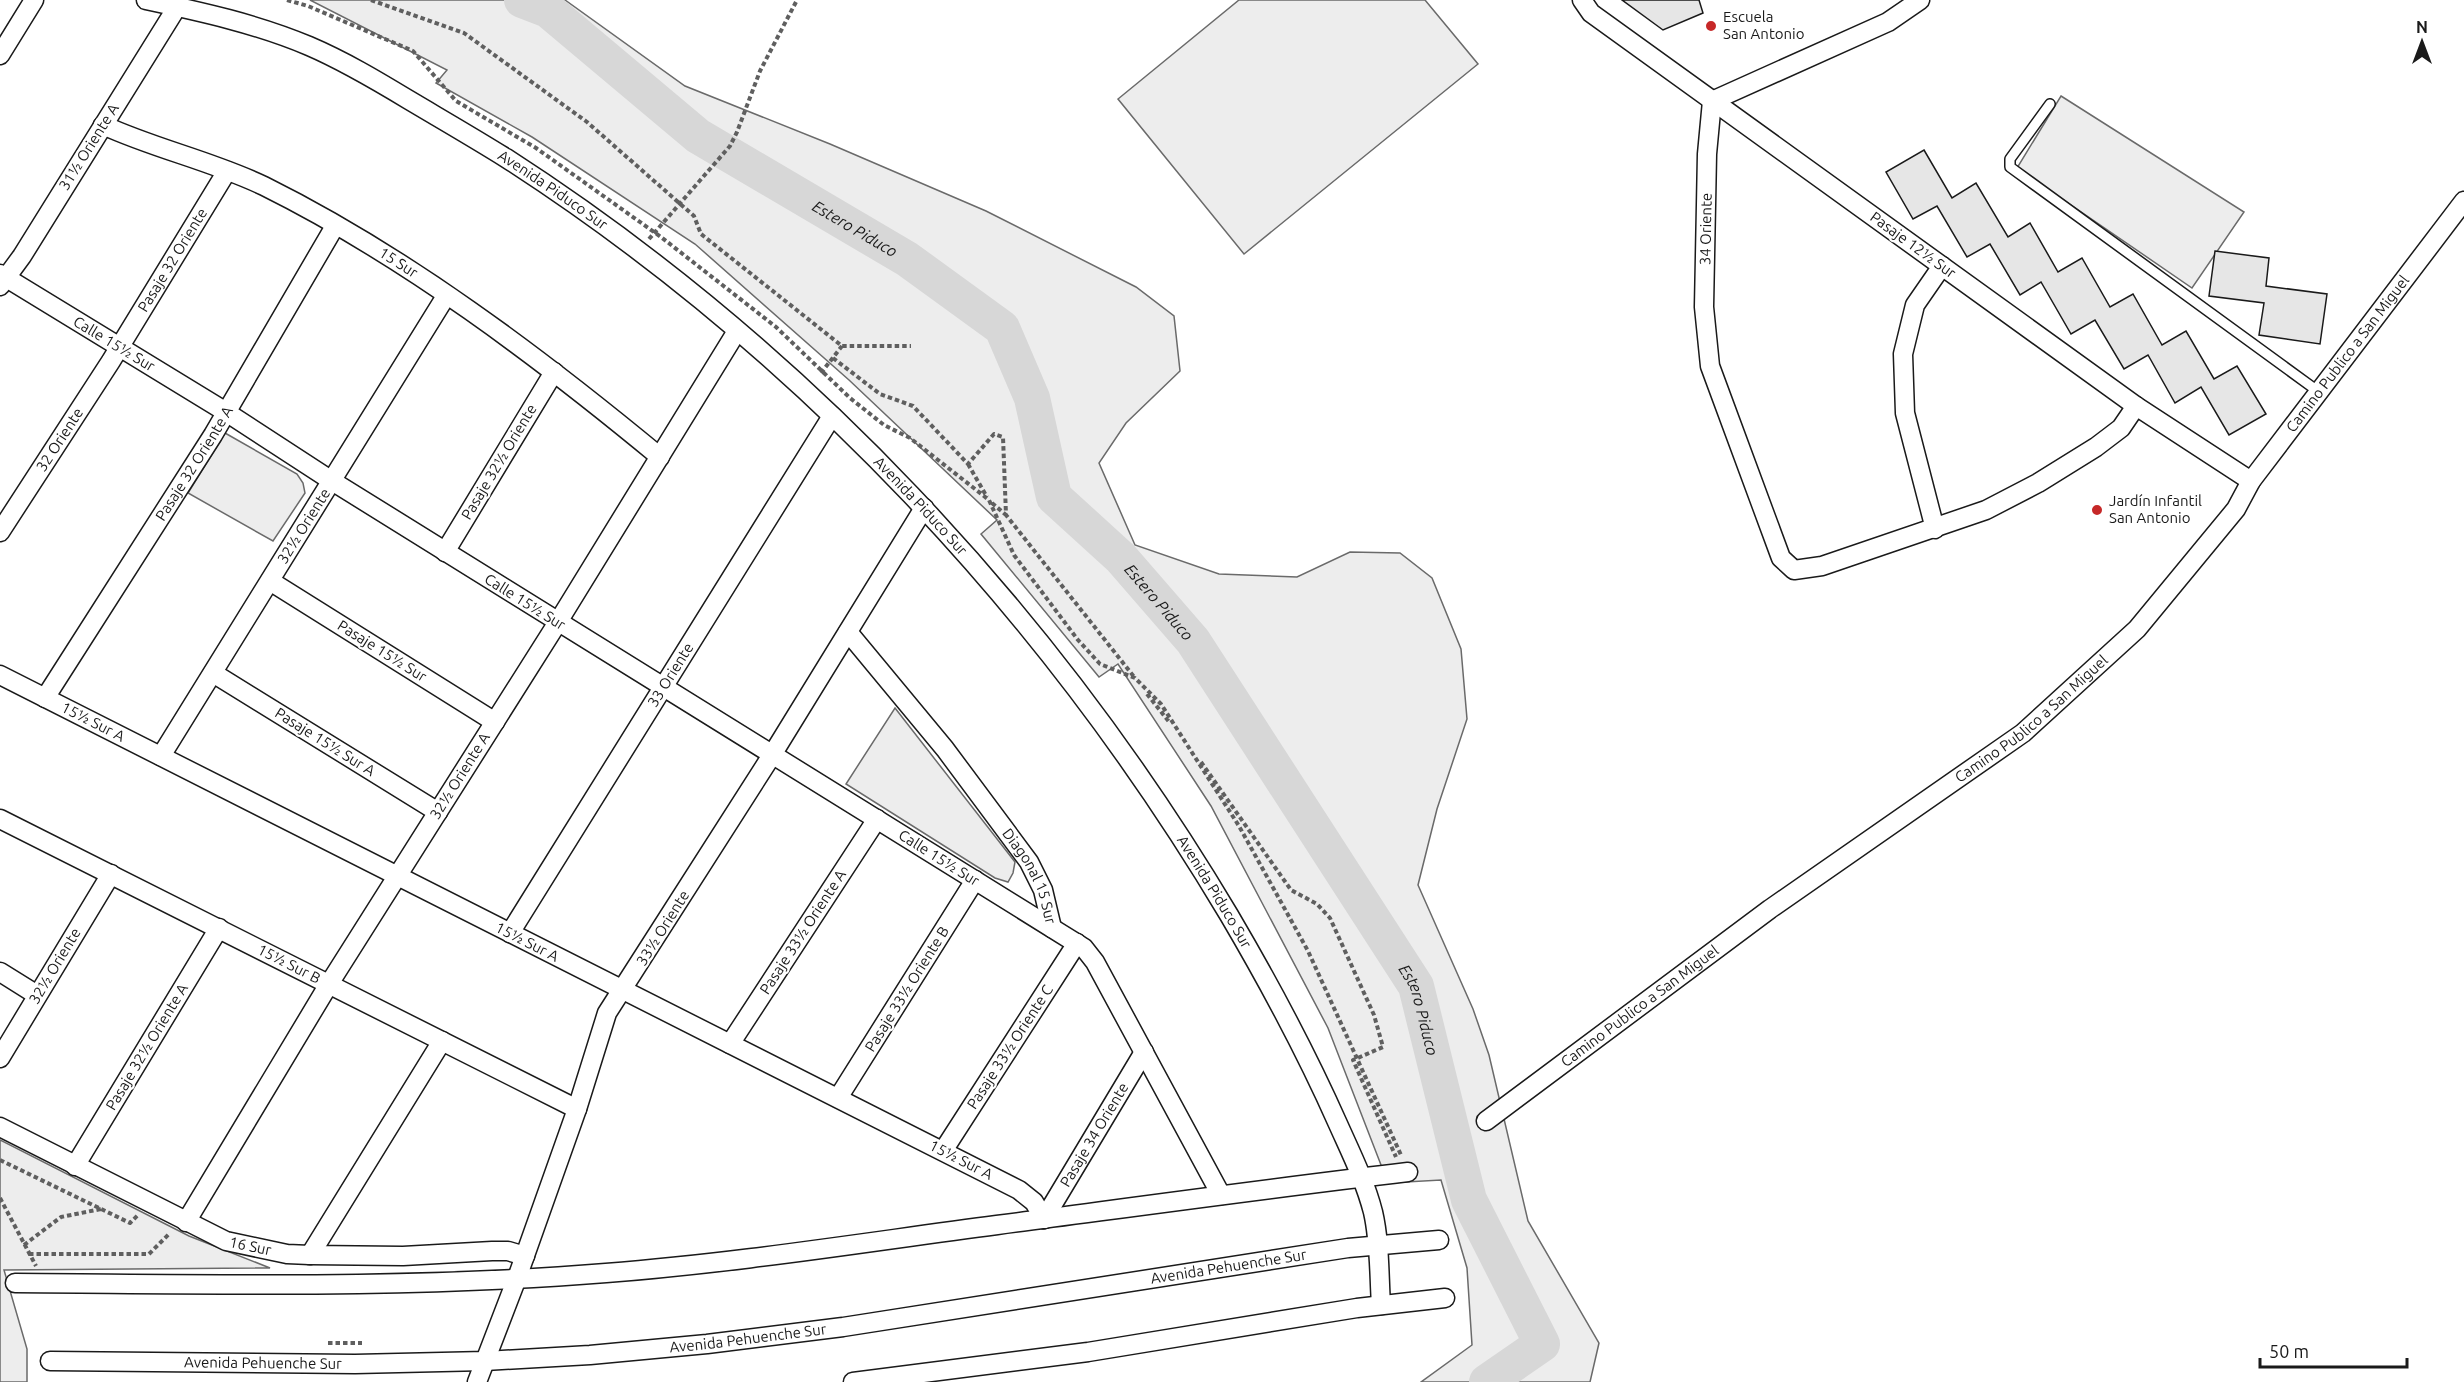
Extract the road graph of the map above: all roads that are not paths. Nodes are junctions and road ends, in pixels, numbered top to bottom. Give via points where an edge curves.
1 (34, 0) edge
2 (146, 0) edge
3 (1582, 0) edge
4 (1920, 0) edge
5 (177, 7) junction
6 (0, 55) edge
7 (1712, 101) junction
8 (2050, 104) dead end
9 (103, 125) junction
10 (227, 171) junction
11 (2464, 201) edge
12 (335, 226) junction
13 (1942, 266) junction
14 (2, 279) edge
15 (446, 296) junction
16 (736, 332) junction
17 (118, 347) junction
18 (554, 372) junction
19 (2319, 392) junction
20 (2136, 406) junction
21 (226, 412) junction
22 (832, 416) junction
23 (660, 457) junction
24 (332, 481) junction
25 (2251, 482) junction
26 (924, 508) junction
27 (1935, 529) junction
28 (0, 531) edge
29 (445, 552) junction
30 (270, 581) junction
31 (558, 622) junction
32 (848, 632) junction
33 (213, 673) junction
34 (0, 675) edge
35 (663, 687) junction
36 (45, 698) junction
37 (495, 722) junction
38 (772, 755) junction
39 (161, 756) junction
40 (438, 812) junction
41 (0, 819) edge
42 (877, 819) junction
43 (111, 874) junction
44 (397, 876) junction
45 (975, 880) junction
46 (219, 928) junction
47 (1052, 928) junction
48 (510, 933) junction
49 (1077, 943) junction
50 (0, 972) edge
51 (329, 984) junction
52 (624, 990) junction
53 (37, 995) junction
54 (442, 1041) junction
55 (730, 1044) junction
56 (1144, 1052) junction
57 (0, 1058) edge
58 (838, 1098) junction
59 (577, 1109) junction
60 (1486, 1121) dead end
61 (0, 1127) edge
62 (943, 1151) junction
63 (75, 1166) junction
64 (1406, 1172) road end
65 (1362, 1177) junction
66 (1221, 1195) junction
67 (1044, 1219) junction
68 (186, 1222) junction
69 (1439, 1240) dead end
70 (1377, 1246) junction
71 (310, 1255) junction
72 (525, 1256) junction
73 (517, 1278) junction
74 (15, 1283) dead end
75 (1445, 1298) dead end
76 (1381, 1305) junction
77 (50, 1361) dead end
78 (485, 1361) junction
79 (477, 1382) edge
80 (852, 1382) edge

1 - 6 street
2 - 5 street, Avenida Piduco Sur
3 - 7 street, Pasaje 12½ Sur via 1591,13
4 - 7 street via 1888,22
5 - 9 street, 31½ Oriente A
5 - 16 street, Avenida Piduco Sur via 264,29 344,62 484,144 573,203 640,252
7 - 13 street, Pasaje 12½ Sur
7 - 27 street, 34 Oriente via 1704,307 1710,366 1781,558 1794,570 1822,566
8 - 19 lane via 2010,159 2010,167
9 - 10 street, 15 Sur
9 - 14 street, 31½ Oriente A
10 - 12 street, 15 Sur via 297,203
10 - 17 street, Pasaje 32 Oriente
11 - 19 street, Camino Publico a San Miguel
12 - 15 street, 15 Sur
12 - 21 street, Pasaje 32 Oriente A
13 - 20 street, Pasaje 12½ Sur
13 - 27 street via 1915,305 1903,354 1905,413
14 - 17 street, Calle 15½ Sur
15 - 18 street, 15 Sur
15 - 24 street, 32½ Oriente
16 - 22 street, Avenida Piduco Sur
16 - 23 street, 32½ Oriente A
17 - 21 street, Calle 15½ Sur
17 - 28 street, 32 Oriente
18 - 23 street, 15 Sur
18 - 29 street, Pasaje 32½ Oriente
19 - 25 street, Camino Publico a San Miguel
20 - 25 street, Pasaje 12½ Sur
20 - 27 street via 2121,428 2038,483 1986,510
21 - 24 street, Calle 15½ Sur
21 - 36 street, Pasaje 32 Oriente A
22 - 26 street, Avenida Piduco Sur
22 - 35 street, 33 Oriente
23 - 31 street, 32½ Oriente A
24 - 29 street, Calle 15½ Sur
24 - 30 street, 32½ Oriente
25 - 60 street, Camino Publico a San Miguel via 2236,509 2137,629 2023,733 1770,909
26 - 32 street, 33½ Oriente
26 - 65 street, Avenida Piduco Sur via 1062,670 1175,829 1298,1038
29 - 31 street, Calle 15½ Sur
30 - 33 street, 32½ Oriente
30 - 37 street, Pasaje 15½ Sur
31 - 35 street, Calle 15½ Sur
31 - 37 street, 32½ Oriente A
32 - 38 street, 33½ Oriente
32 - 47 street, Diagonal 15 Sur via 945,749 1029,862 1043,890
33 - 39 street, 32½ Oriente
33 - 40 street, Pasaje 15½ Sur A
34 - 36 street, 15½ Sur A
35 - 38 street, Calle 15½ Sur
35 - 48 street, 33 Oriente
36 - 39 street, 15½ Sur A
37 - 40 street, 32½ Oriente A
38 - 42 street, Calle 15½ Sur
38 - 52 street, 33½ Oriente
39 - 44 street, 15½ Sur A
40 - 44 street, 32½ Oriente A
41 - 43 street, 15½ Sur B
42 - 45 street, Calle 15½ Sur
42 - 55 street, Pasaje 33½ Oriente A
43 - 46 street, 15½ Sur B
43 - 53 street, 32½ Oriente
44 - 48 street, 15½ Sur A
44 - 51 street, 32½ Oriente A
45 - 47 street, Calle 15½ Sur
45 - 58 street, Pasaje 33½ Oriente B
46 - 51 street, 15½ Sur B
46 - 63 street, Pasaje 32½ Oriente A
47 - 49 street, Diagonal 15 Sur
48 - 52 street, 15½ Sur A
49 - 56 street, Diagonal 15 Sur via 1095,962
49 - 62 street, Pasaje 33½ Oriente C
50 - 53 street
51 - 54 street, 15½ Sur B
51 - 68 street, 32½ Oriente A
52 - 55 street, 15½ Sur A
52 - 59 street, 33½ Oriente via 600,1030
53 - 57 street, 32½ Oriente
54 - 59 street, 15½ Sur B
54 - 71 street
55 - 58 street, 15½ Sur A
56 - 66 street, Diagonal 15 Sur
56 - 67 street, Pasaje 34 Oriente
58 - 62 street, 15½ Sur A
59 - 72 street, 33½ Oriente
61 - 63 street, 16 Sur
62 - 67 street, 15½ Sur A via 1027,1195
63 - 68 street, 16 Sur
64 - 65 street
65 - 66 street
65 - 70 street, Avenida Piduco Sur via 1373,1213
66 - 67 street
67 - 73 street via 778,1256
68 - 71 street, 16 Sur via 226,1241
69 - 70 street, Avenida Pehuenche Sur
70 - 76 street, Avenida Piduco Sur
70 - 78 street, Avenida Pehuenche Sur via 832,1329 590,1355
71 - 72 street, 16 Sur via 508,1251
72 - 73 street, 33½ Oriente
73 - 74 street via 233,1284
73 - 78 street, 33½ Oriente
75 - 76 street
76 - 80 street via 1088,1352
77 - 78 street, Avenida Pehuenche Sur
78 - 79 street, 33½ Oriente

